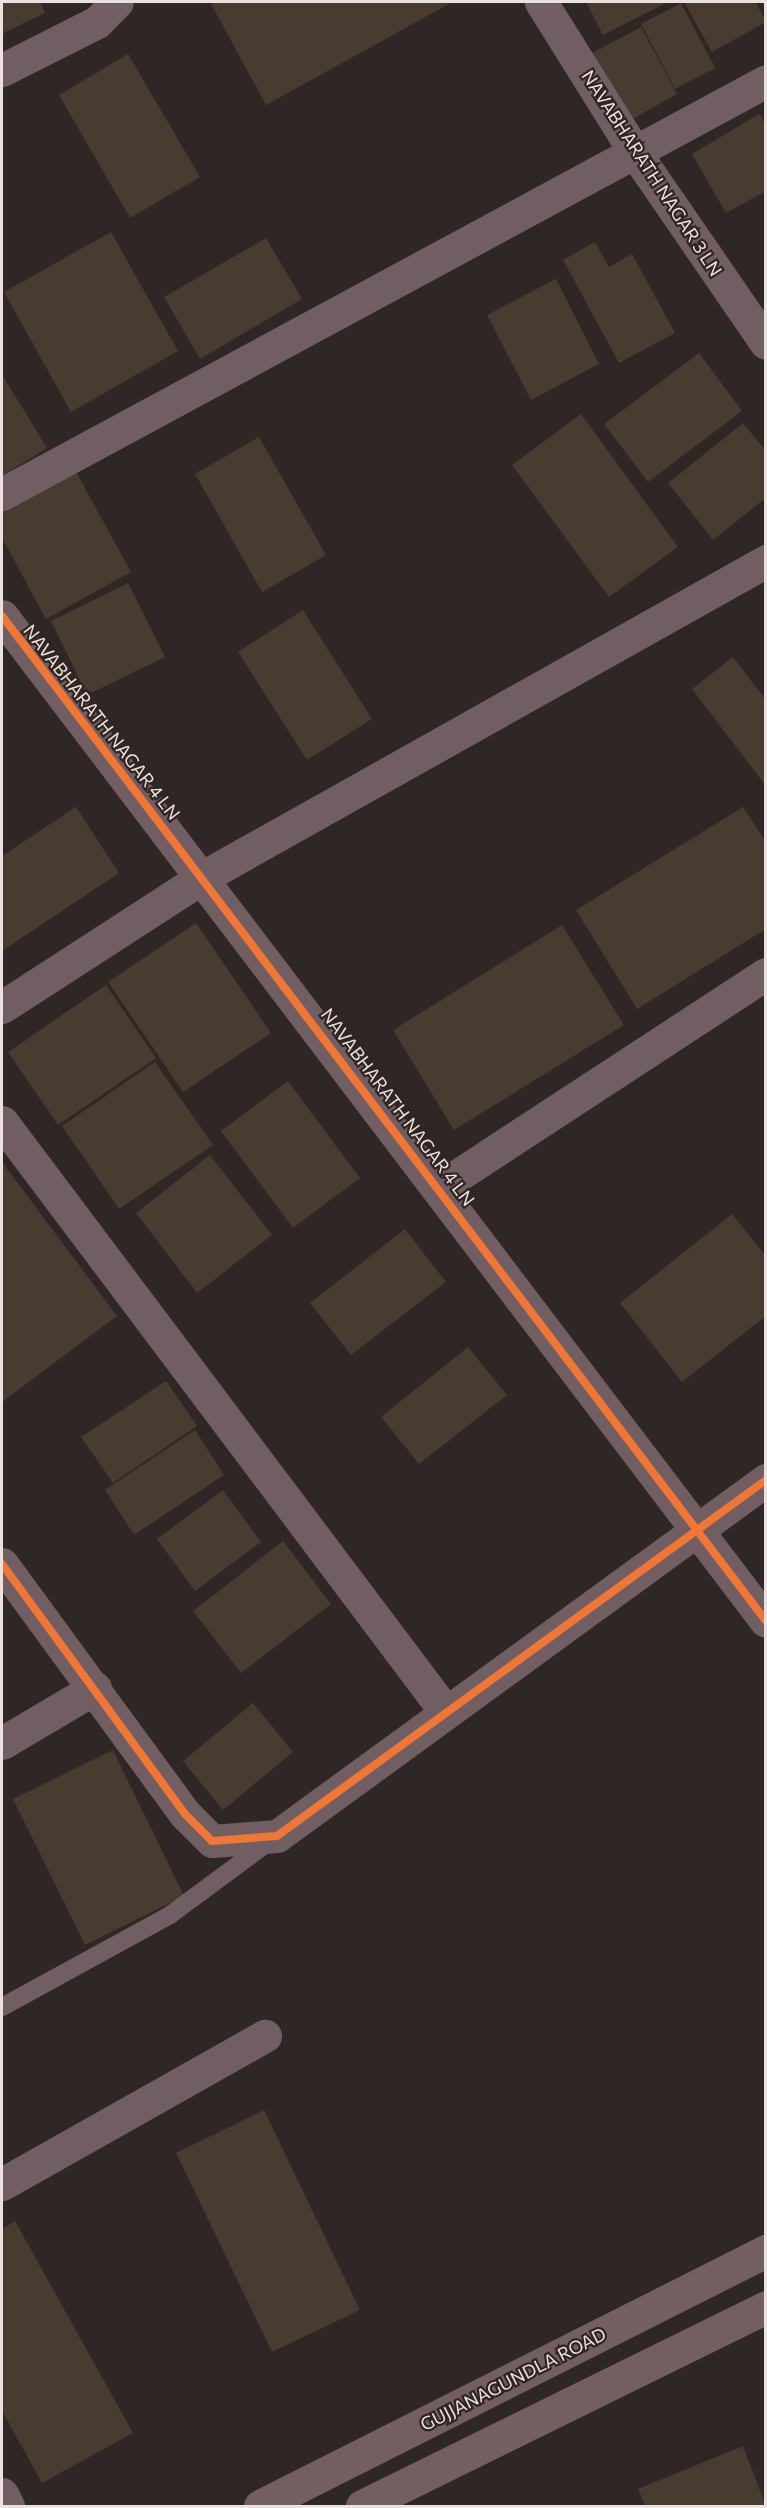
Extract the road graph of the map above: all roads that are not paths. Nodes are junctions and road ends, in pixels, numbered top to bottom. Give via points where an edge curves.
1 (117, 2) edge
2 (541, 2) edge
3 (2, 70) edge
4 (765, 81) edge
5 (636, 154) junction
6 (765, 343) edge
7 (2, 494) edge
8 (765, 561) edge
9 (2, 616) edge
10 (203, 877) junction
11 (765, 974) edge
12 (2, 1007) edge
13 (2, 1122) edge
14 (440, 1187) junction
15 (765, 1480) edge
16 (699, 1529) junction
17 (2, 1564) edge
18 (765, 1621) edge
19 (95, 1688) junction
20 (445, 1711) junction
21 (2, 1743) edge
22 (277, 1836) junction
23 (2, 2007) edge
24 (265, 2036) dead end
25 (2, 2184) edge
26 (765, 2251) edge
27 (765, 2307) edge
28 (2, 2494) edge
29 (8, 2506) edge
30 (260, 2506) edge
31 (362, 2506) edge

1 - 3 street via 97,22
2 - 5 street, NAVABHARATH NAGAR 3 LN
4 - 5 street
5 - 6 street, NAVABHARATH NAGAR 3 LN
5 - 7 street
8 - 10 street
9 - 10 street, NAVABHARATH NAGAR 4 LN
10 - 12 street
10 - 14 street, NAVABHARATH NAGAR 4 LN
11 - 14 street
13 - 20 street
14 - 16 street, NAVABHARATH NAGAR 4 LN
15 - 16 street
16 - 18 street, NAVABHARATH NAGAR 4 LN
16 - 20 street
17 - 19 street
19 - 21 street
19 - 22 street via 185,1815 212,1841
20 - 22 street
22 - 23 lane via 170,1915
24 - 25 street
26 - 30 main road, GUJJANAGUNDLA ROAD
27 - 31 main road
28 - 29 street

